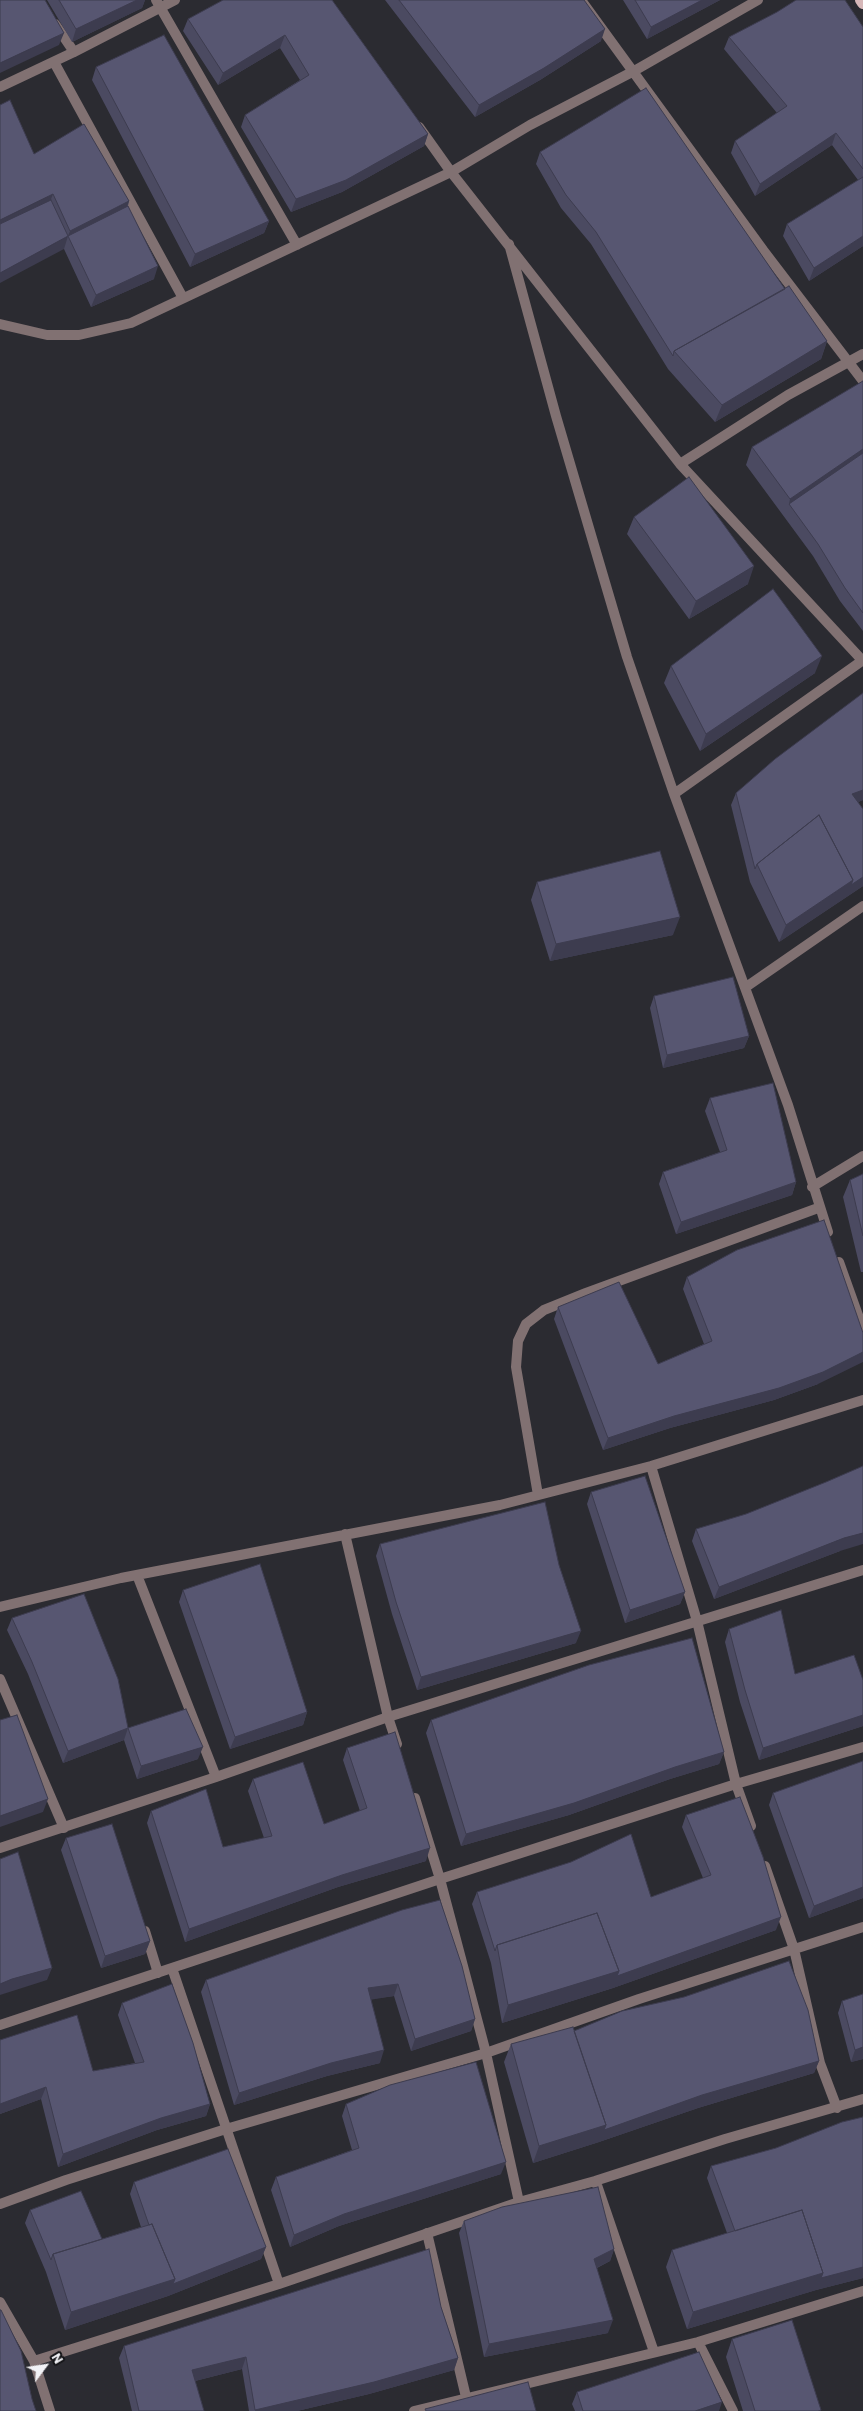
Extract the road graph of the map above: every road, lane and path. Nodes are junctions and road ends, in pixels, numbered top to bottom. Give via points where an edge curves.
1 (175, 0) edge
2 (581, 0) edge
3 (758, 0) edge
4 (860, 0) edge
5 (863, 3) edge
6 (158, 5) edge
7 (50, 15) edge
8 (74, 52) junction
9 (54, 62) junction
10 (634, 71) junction
11 (0, 87) edge
12 (413, 118) edge
13 (451, 172) junction
14 (509, 244) junction
15 (297, 245) junction
16 (183, 298) junction
17 (0, 324) edge
18 (863, 354) edge
19 (849, 362) junction
20 (863, 381) edge
21 (680, 464) junction
22 (863, 660) edge
23 (674, 794) junction
24 (863, 906) edge
25 (746, 987) junction
26 (863, 1156) edge
27 (812, 1187) junction
28 (818, 1208) junction
29 (863, 1329) edge
30 (863, 1400) edge
31 (652, 1466) junction
32 (538, 1495) junction
33 (345, 1534) junction
34 (863, 1570) edge
35 (137, 1575) junction
36 (0, 1607) edge
37 (697, 1621) junction
38 (0, 1679) edge
39 (388, 1717) junction
40 (863, 1747) edge
41 (400, 1753) edge
42 (216, 1777) junction
43 (736, 1784) junction
44 (412, 1789) edge
45 (64, 1828) junction
46 (755, 1839) edge
47 (0, 1848) edge
48 (762, 1858) edge
49 (440, 1879) junction
50 (140, 1917) edge
51 (863, 1927) edge
52 (794, 1950) junction
53 (172, 1968) junction
54 (158, 1973) junction
55 (0, 2025) edge
56 (486, 2053) junction
57 (863, 2099) edge
58 (837, 2108) junction
59 (226, 2129) junction
60 (595, 2181) junction
61 (519, 2202) junction
62 (0, 2204) edge
63 (427, 2233) junction
64 (279, 2284) junction
65 (863, 2291) edge
66 (0, 2302) edge
67 (698, 2342) junction
68 (654, 2352) junction
69 (34, 2361) junction
70 (466, 2397) junction
71 (50, 2411) edge
72 (414, 2411) edge
73 (734, 2411) edge

1 - 6 street
2 - 10 street
3 - 10 street
4 - 5 main road
6 - 8 street
6 - 15 street
7 - 8 street
8 - 9 street
9 - 11 street
9 - 16 street
10 - 13 street
10 - 19 street via 763,250
12 - 13 street
13 - 14 street
13 - 15 street
14 - 21 street
14 - 23 street via 627,657
15 - 16 street
16 - 17 street via 131,323 79,335 47,335
18 - 19 street
19 - 20 street
19 - 21 street
21 - 22 street
22 - 23 street
23 - 25 street
24 - 25 street
25 - 27 street via 788,1105
26 - 27 street
27 - 28 street
28 - 29 street
28 - 32 street via 586,1293 544,1310 526,1324 518,1342 516,1367
30 - 31 street
31 - 32 street
31 - 37 street
32 - 33 street
33 - 35 street
33 - 39 street
34 - 37 street
35 - 36 street
35 - 42 street
37 - 39 street
37 - 43 street
38 - 45 street
39 - 41 street
39 - 42 street
40 - 43 street
42 - 45 street via 110,1818
43 - 46 street
43 - 49 street
44 - 49 street
45 - 47 street
48 - 52 street
49 - 53 street
49 - 56 street
50 - 54 street
51 - 52 street
52 - 56 street
52 - 58 street via 820,2063
53 - 54 street
53 - 59 street
54 - 55 street
56 - 59 street
56 - 61 street
57 - 58 street
58 - 60 street via 724,2139
59 - 62 street
59 - 64 street
60 - 61 street
60 - 68 street
61 - 63 street
63 - 64 street
63 - 70 street
64 - 69 street
65 - 67 street
66 - 69 street
67 - 68 street
67 - 73 street
68 - 70 street
69 - 71 street
70 - 72 street

